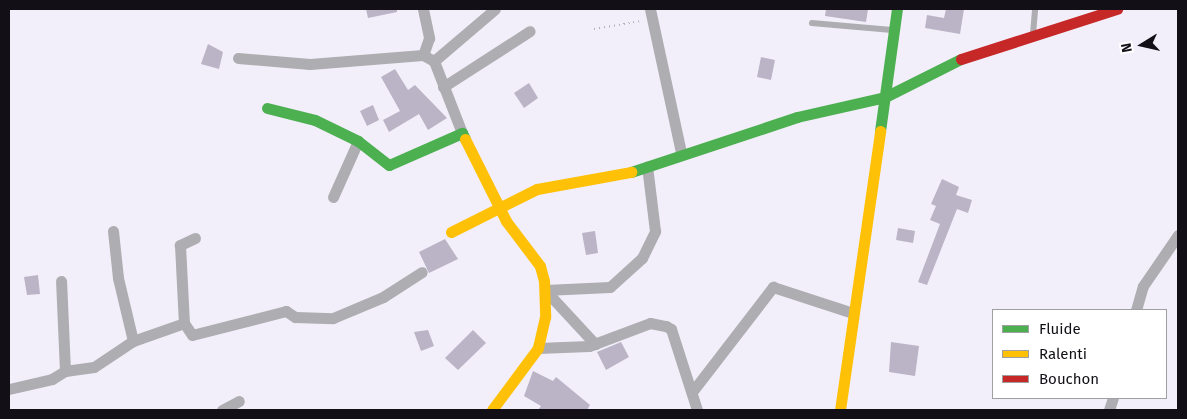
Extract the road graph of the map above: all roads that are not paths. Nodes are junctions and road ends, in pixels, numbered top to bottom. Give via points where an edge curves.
1 (423, 9) edge
2 (494, 9) edge
3 (897, 9) edge
4 (1035, 9) edge
5 (1112, 10) edge
6 (650, 14) edge
7 (812, 23) dead end
8 (894, 30) junction
9 (530, 31) dead end
10 (1032, 36) junction
11 (238, 58) dead end
12 (428, 58) junction
13 (443, 87) junction
14 (885, 97) junction
15 (267, 108) dead end
16 (462, 133) junction
17 (358, 141) junction
18 (681, 152) junction
19 (646, 166) junction
20 (332, 197) dead end
21 (500, 209) junction
22 (113, 231) dead end
23 (451, 232) dead end
24 (1178, 235) edge
25 (195, 238) dead end
26 (422, 272) dead end
27 (61, 281) dead end
28 (545, 290) junction
29 (1136, 309) edge
30 (854, 313) junction
31 (184, 324) junction
32 (133, 341) junction
33 (595, 344) junction
34 (538, 348) junction
35 (65, 371) junction
36 (9, 389) edge
37 (692, 392) junction
38 (239, 400) dead end
39 (222, 410) edge
40 (492, 410) edge
41 (697, 410) edge
42 (840, 410) edge

1 - 12 street via 429,38
2 - 12 street
3 - 8 street
4 - 10 lane
5 - 10 street
6 - 18 street
7 - 8 lane
8 - 14 street
9 - 13 street
10 - 14 street via 943,64
11 - 12 street via 310,64
12 - 13 street
13 - 16 street
14 - 18 street via 850,102
14 - 30 street
15 - 17 street via 315,120
16 - 17 street via 389,165
16 - 21 street
17 - 20 street
18 - 19 street
19 - 21 street via 602,180 537,189
19 - 28 street via 655,231 642,258 610,287
21 - 23 street
21 - 28 street via 540,266
22 - 32 street via 118,278
24 - 29 street via 1143,286
25 - 31 street via 180,245
26 - 31 street via 383,297 333,318 295,317 286,311 192,335
27 - 35 street
28 - 33 street
28 - 34 street
30 - 37 street via 773,287
30 - 42 street
31 - 32 street
32 - 35 street via 94,366
33 - 34 street
33 - 37 street via 650,323 666,326 671,329
34 - 40 street
35 - 36 street via 52,379
37 - 41 street
38 - 39 street

